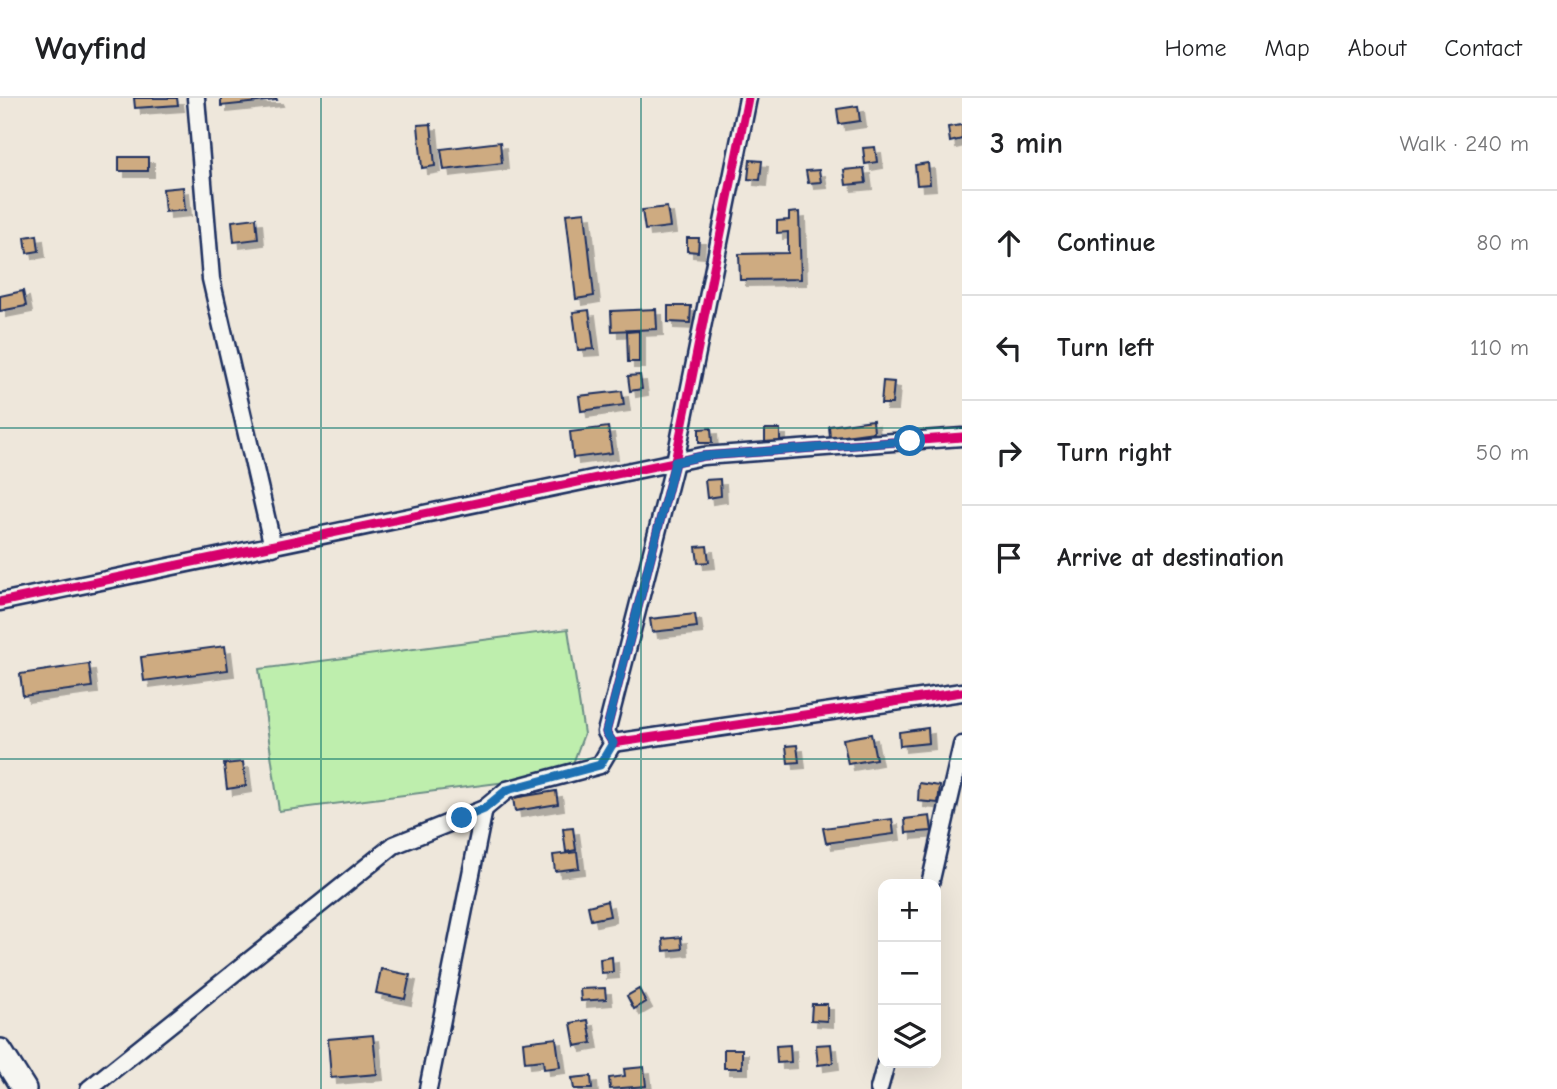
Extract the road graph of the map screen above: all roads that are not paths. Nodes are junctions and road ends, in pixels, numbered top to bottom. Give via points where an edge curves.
1 (195, 98) edge
2 (748, 98) edge
3 (962, 437) edge
4 (675, 462) junction
5 (273, 547) junction
6 (0, 602) edge
7 (962, 692) edge
8 (613, 743) junction
9 (962, 745) edge
10 (484, 809) junction
11 (931, 879) edge
12 (0, 1051) edge
13 (885, 1068) edge
14 (24, 1089) edge
15 (89, 1089) edge
16 (428, 1089) edge
17 (879, 1089) edge

1 - 5 street via 211,279
2 - 4 street
3 - 4 street via 703,456
4 - 5 street
4 - 8 street via 606,732
5 - 6 street
7 - 8 street
8 - 10 street via 600,765 507,790
9 - 11 street
10 - 15 street via 394,845
10 - 16 street
12 - 14 main road
13 - 17 street

